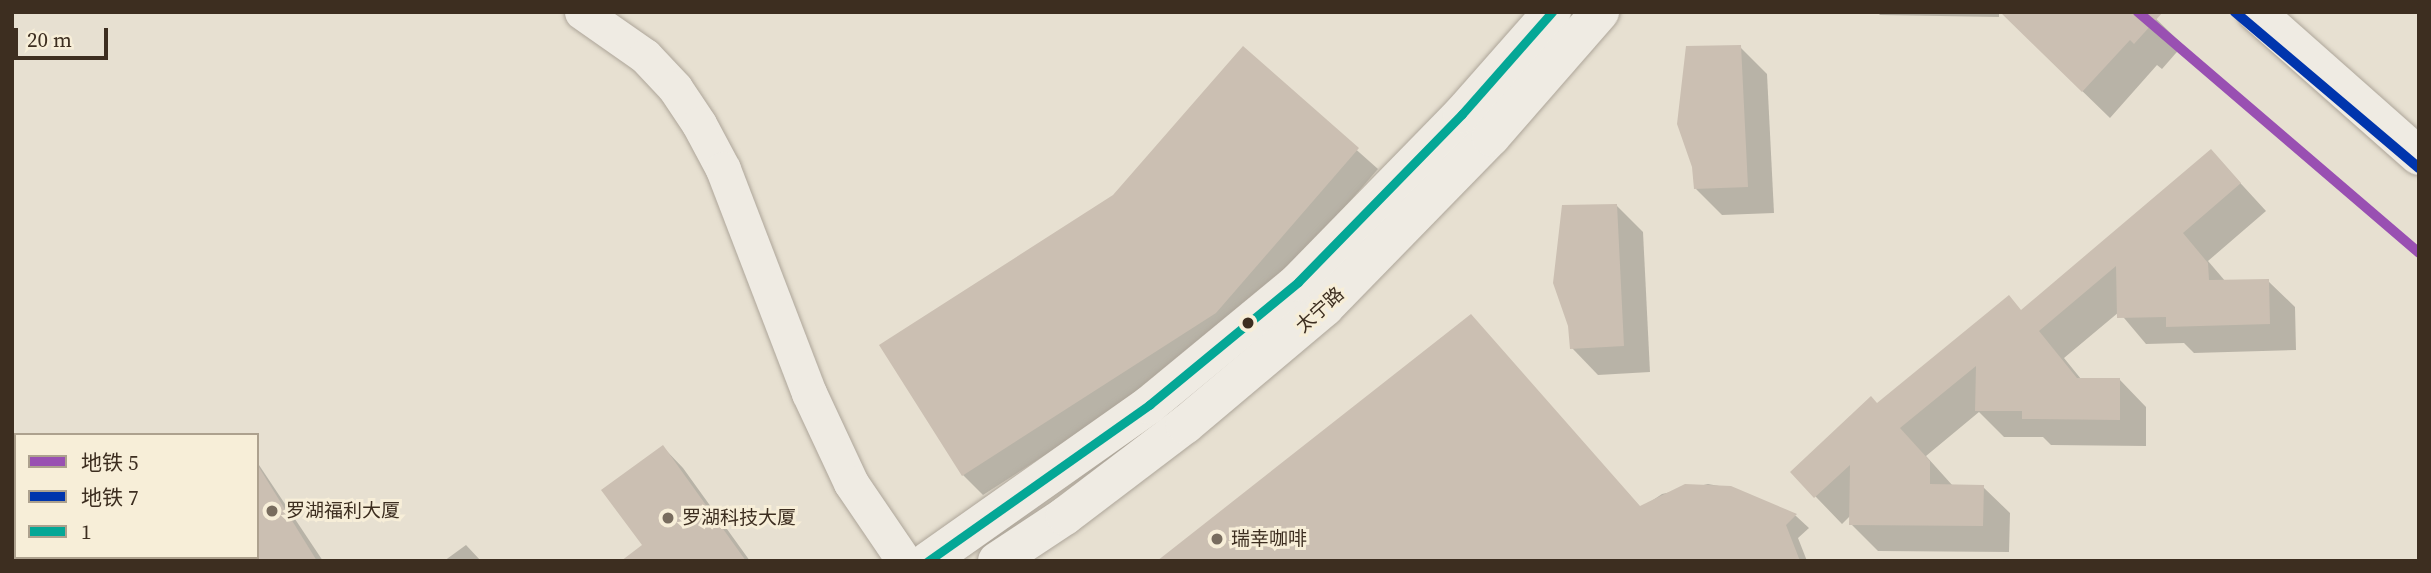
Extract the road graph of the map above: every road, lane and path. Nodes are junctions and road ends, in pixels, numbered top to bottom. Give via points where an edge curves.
1 (582, 12) edge
2 (1552, 12) edge
3 (1600, 12) edge
4 (2256, 12) edge
5 (2419, 156) edge
6 (904, 561) edge
7 (928, 561) edge
8 (997, 561) edge

1 - 6 street via 645,56 675,88 699,124 723,169 809,393 851,483
2 - 7 main road, 太宁路 via 1462,114 1298,282 1149,405
3 - 8 main road, 太宁路 via 1491,137 1325,307 1185,425
4 - 5 main road

